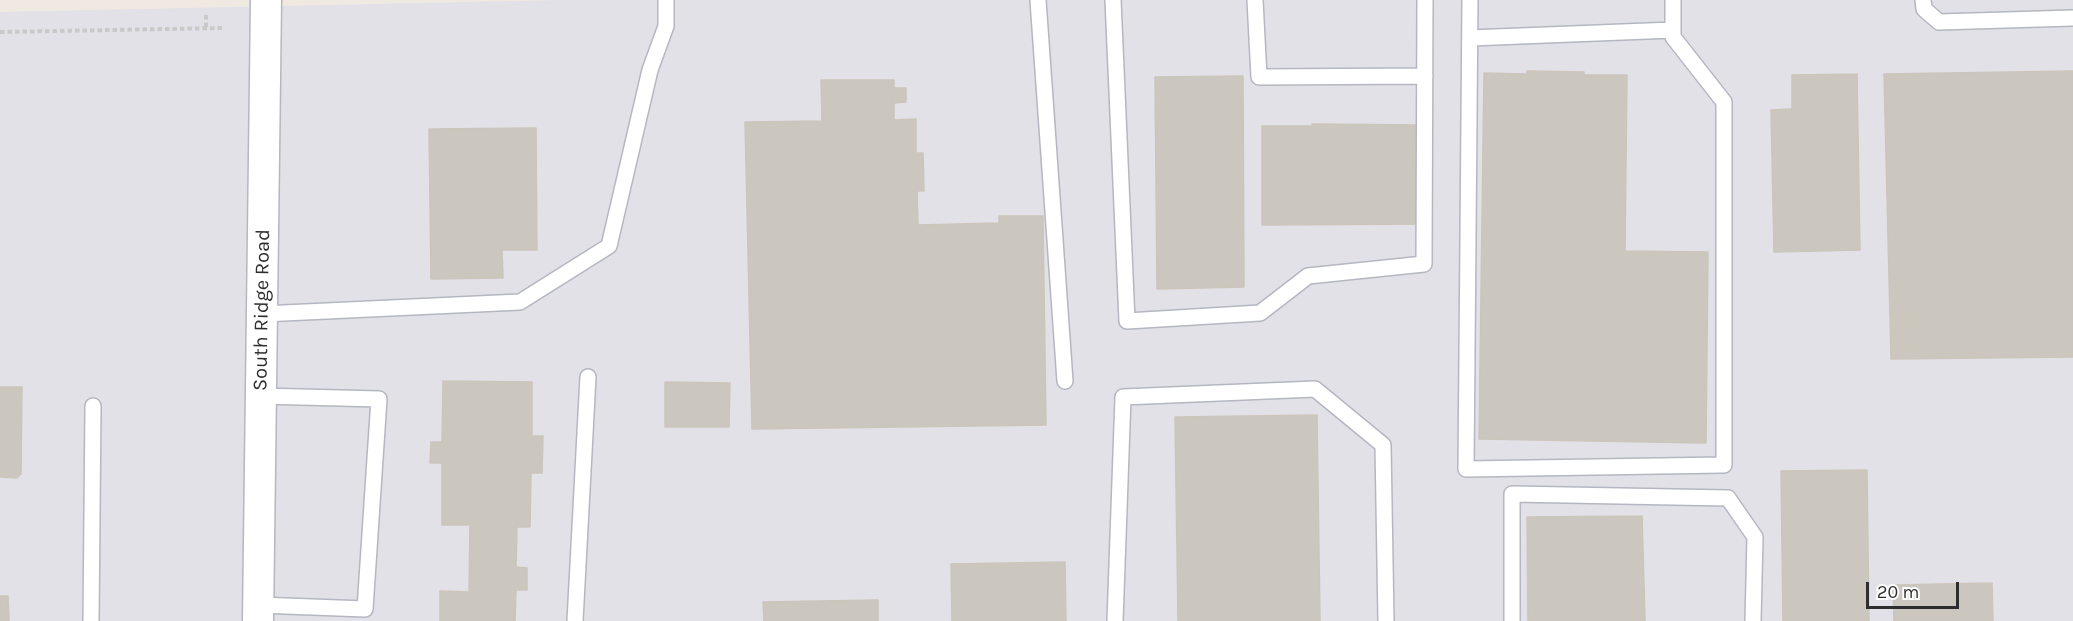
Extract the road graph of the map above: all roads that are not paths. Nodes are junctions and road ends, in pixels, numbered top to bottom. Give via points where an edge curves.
1 (266, 0) edge
2 (666, 0) edge
3 (1038, 0) edge
4 (1113, 0) edge
5 (1255, 0) edge
6 (1425, 0) edge
7 (1470, 0) edge
8 (1673, 0) edge
9 (1923, 0) edge
10 (2073, 18) edge
11 (1673, 30) junction
12 (1470, 38) junction
13 (1425, 76) junction
14 (262, 314) junction
15 (588, 376) dead end
16 (1065, 381) dead end
17 (261, 396) junction
18 (93, 406) dead end
19 (259, 613) edge
20 (91, 621) edge
21 (575, 621) edge
22 (1115, 621) edge
23 (1386, 621) edge
24 (1512, 621) edge
25 (1753, 621) edge

1 - 14 street, South Ridge Road
2 - 14 lane via 666,26 650,70 609,246 520,302
3 - 16 lane
4 - 13 lane via 1127,321 1260,313 1308,276 1424,264
5 - 13 lane via 1259,77
6 - 13 lane
7 - 12 lane
8 - 11 lane
9 - 10 lane via 1924,9 1939,22
11 - 12 lane
11 - 12 lane via 1673,37 1724,102 1724,465 1466,469
14 - 17 street, South Ridge Road
15 - 21 lane
17 - 19 street, South Ridge Road
17 - 19 lane via 379,399 365,609
18 - 20 lane
22 - 23 lane via 1123,397 1315,389 1383,445
24 - 25 lane via 1512,494 1728,498 1755,537

